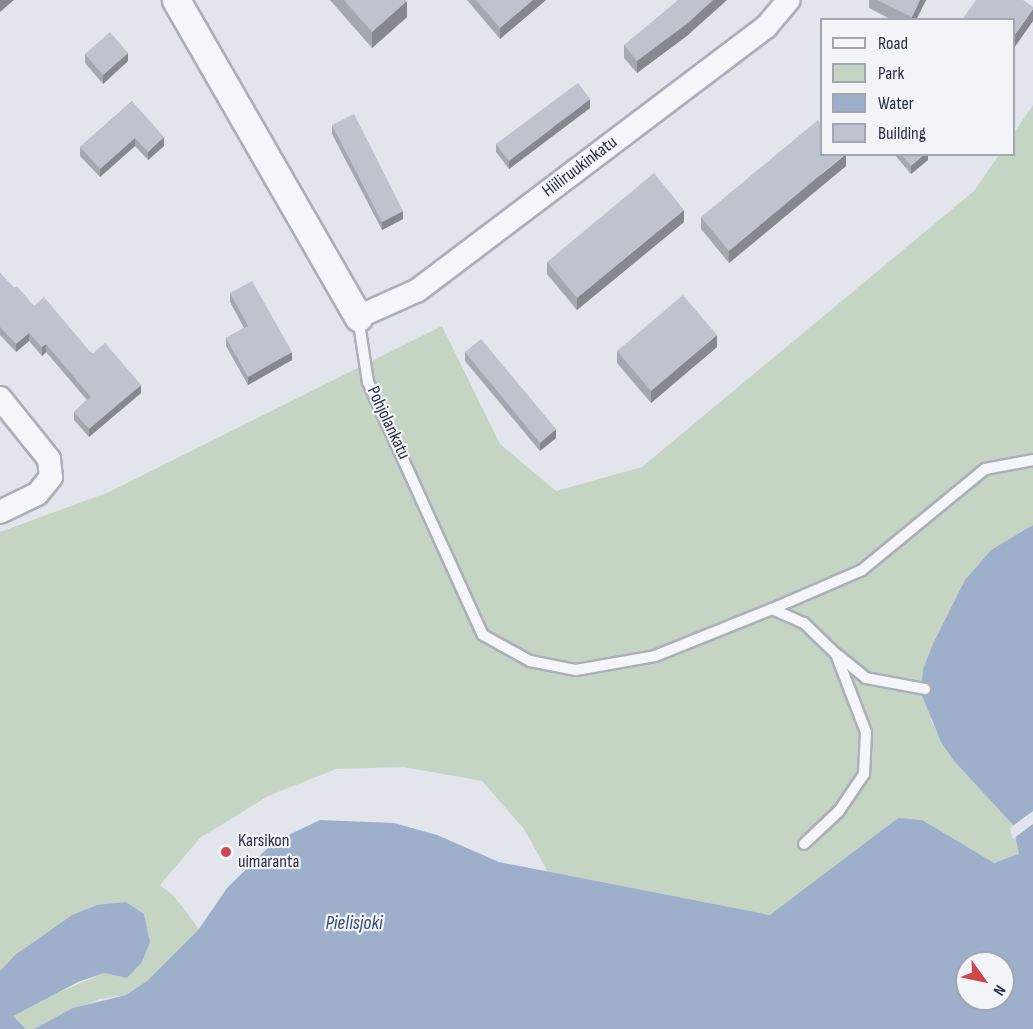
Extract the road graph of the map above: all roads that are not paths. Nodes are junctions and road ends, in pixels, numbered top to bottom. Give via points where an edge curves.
1 (176, 0) edge
2 (789, 0) edge
3 (358, 317) junction
4 (0, 398) edge
5 (1033, 460) edge
6 (0, 512) edge
7 (772, 609) junction
8 (836, 654) junction
9 (925, 688) dead end
10 (804, 844) dead end

1 - 3 street, Pohjolankatu
2 - 3 street, Hiiliruukinkatu via 766,27 418,290
3 - 7 lane, Pohjolankatu via 368,382 483,635 530,661 576,670 656,656
4 - 6 street via 49,459 51,477 37,494
5 - 7 lane via 985,469 862,570
7 - 8 lane via 804,623
8 - 9 lane via 866,678
8 - 10 lane via 866,732 864,774 839,811

